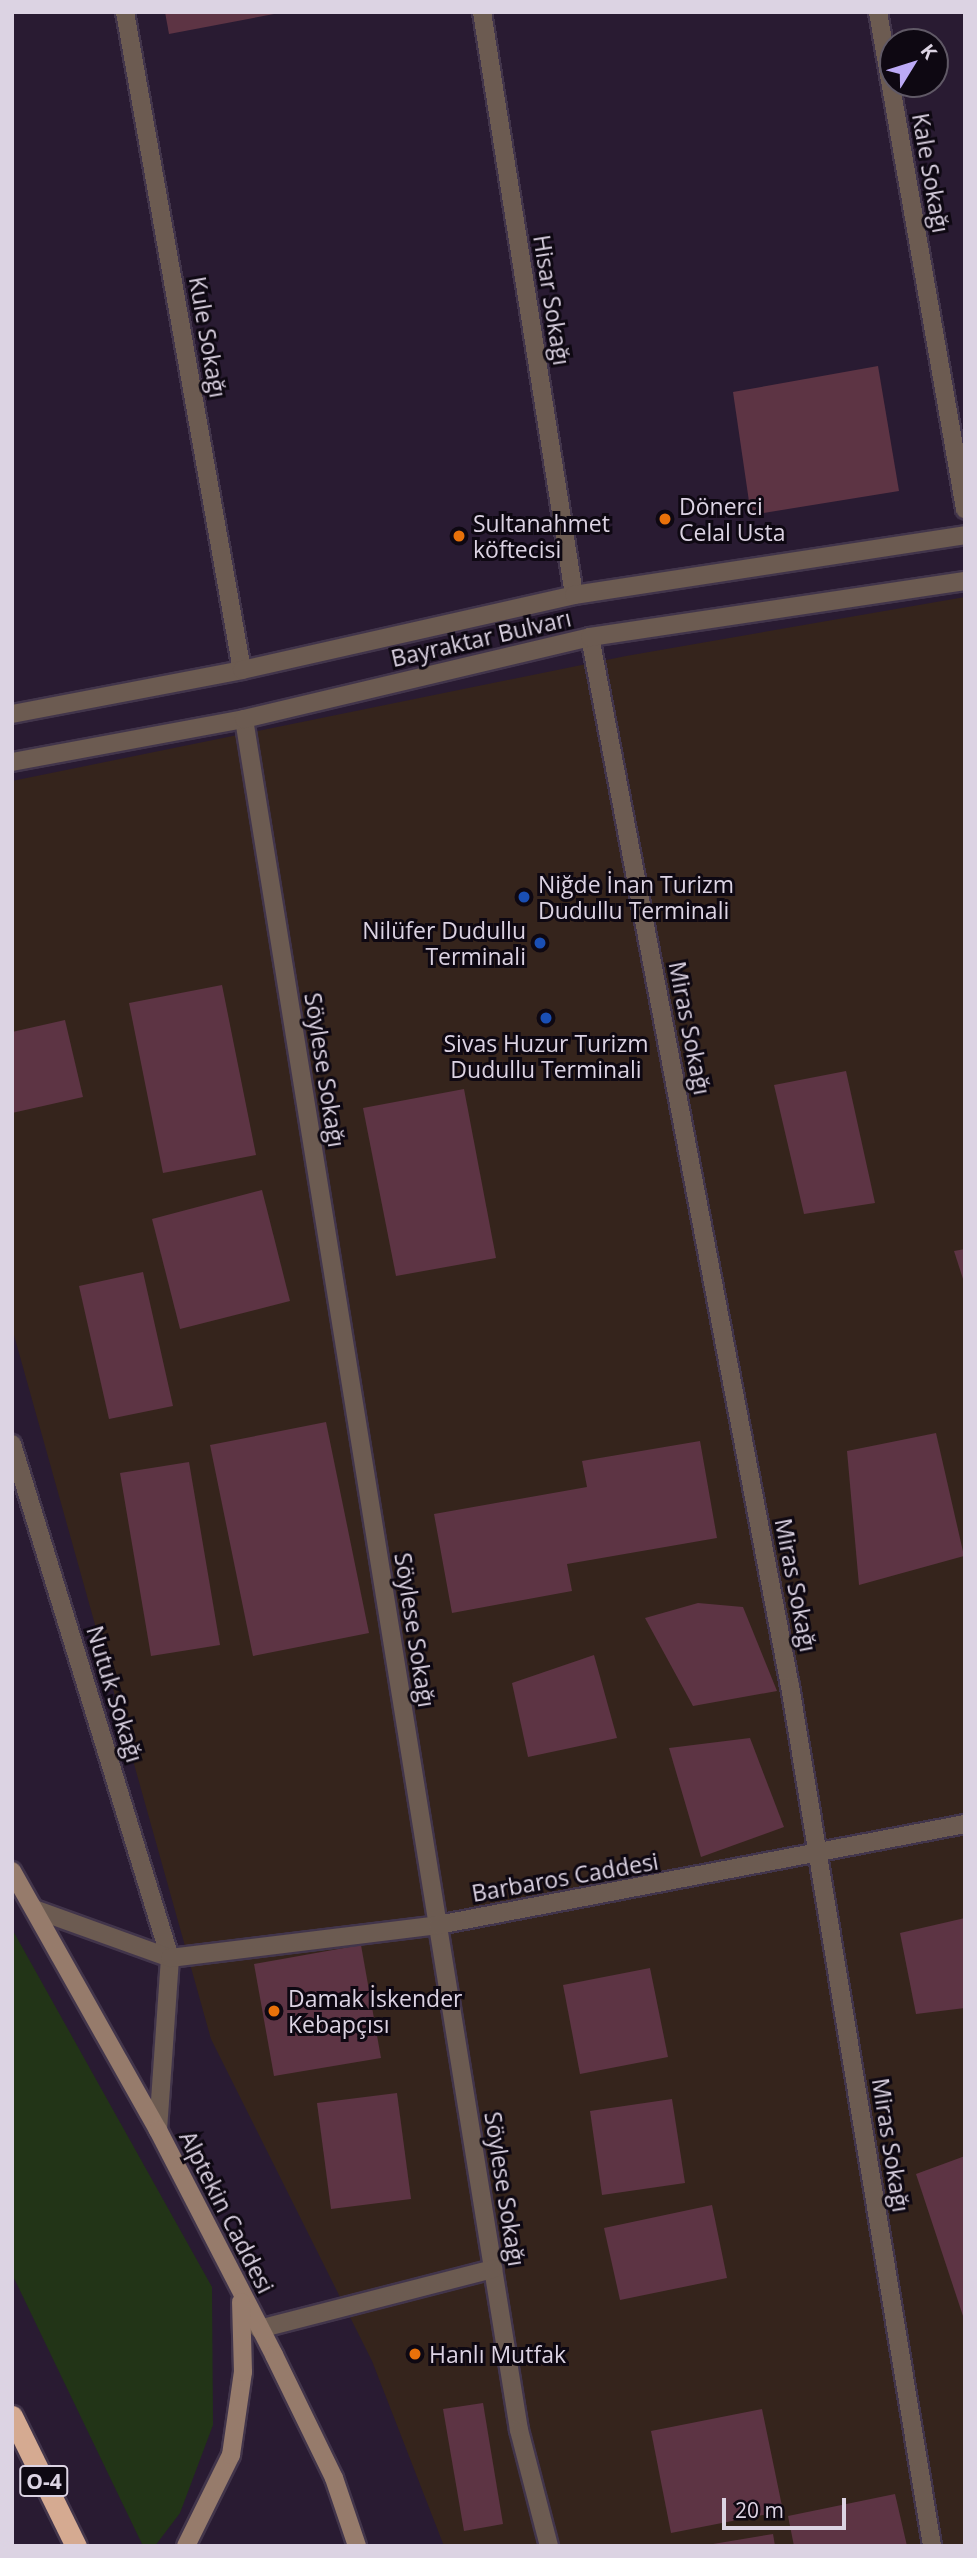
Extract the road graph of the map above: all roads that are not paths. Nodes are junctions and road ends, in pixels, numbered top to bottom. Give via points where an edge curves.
1 (125, 12) edge
2 (482, 12) edge
3 (878, 12) edge
4 (965, 509) edge
5 (965, 535) edge
6 (965, 581) edge
7 (573, 596) junction
8 (590, 637) junction
9 (242, 670) junction
10 (12, 714) edge
11 (244, 719) junction
12 (12, 762) edge
13 (12, 1444) edge
14 (965, 1824) edge
15 (819, 1855) junction
16 (12, 1871) edge
17 (34, 1909) junction
18 (438, 1925) junction
19 (170, 1958) junction
20 (158, 2130) junction
21 (493, 2269) junction
22 (239, 2292) junction
23 (259, 2329) junction
24 (12, 2416) edge
25 (76, 2546) edge
26 (186, 2546) edge
27 (357, 2546) edge
28 (549, 2546) edge
29 (932, 2546) edge

1 - 9 street, Kule Sokağı
2 - 7 street, Hisar Sokağı
3 - 4 street, Kale Sokağı
5 - 7 street, Bayraktar Bulvarı
6 - 8 street, Bayraktar Bulvarı
7 - 9 street, Bayraktar Bulvarı
8 - 11 street, Bayraktar Bulvarı
8 - 15 street, Miras Sokağı
9 - 10 street, Bayraktar Bulvarı
11 - 12 street, Bayraktar Bulvarı
11 - 18 street, Söylese Sokağı
13 - 19 street, Nutuk Sokağı
14 - 15 street, Barbaros Caddesi
15 - 18 street, Barbaros Caddesi
15 - 29 street, Miras Sokağı
16 - 17 main road, Alptekin Caddesi
17 - 19 street
17 - 20 main road, Alptekin Caddesi
18 - 19 street, Barbaros Caddesi
18 - 21 street, Söylese Sokağı
19 - 20 street
20 - 22 main road, Alptekin Caddesi
21 - 23 street
21 - 28 street, Söylese Sokağı via 519,2430
22 - 23 main road, Alptekin Caddesi
22 - 26 main road via 243,2372 231,2455
23 - 27 main road, Alptekin Caddesi via 334,2478
24 - 25 highway, O-4

